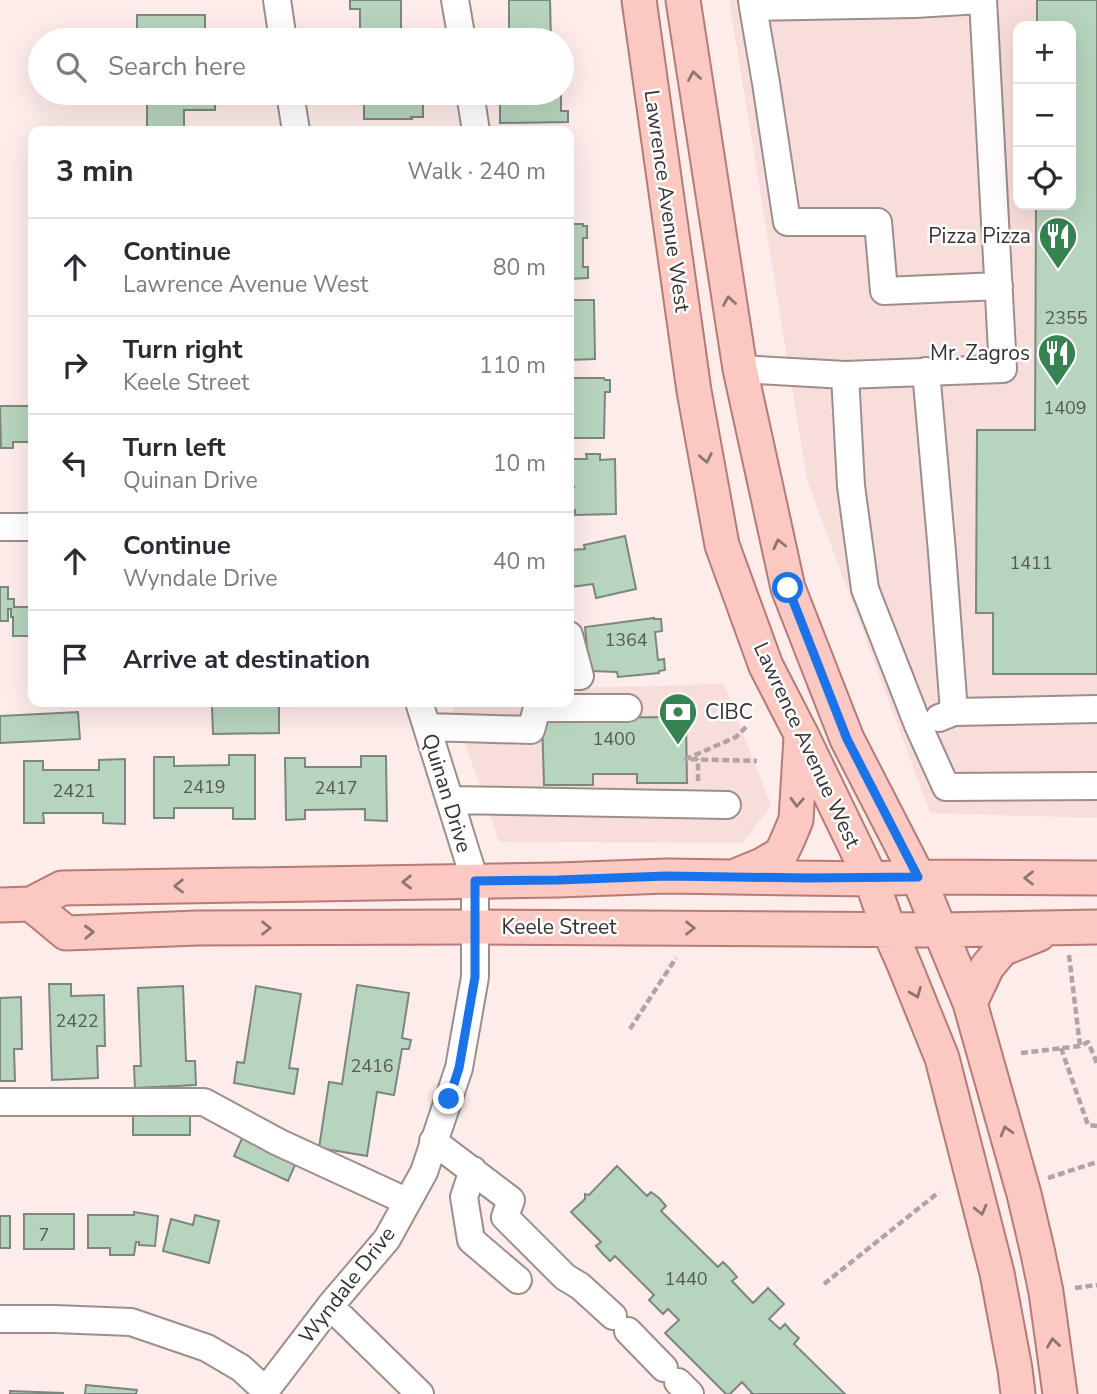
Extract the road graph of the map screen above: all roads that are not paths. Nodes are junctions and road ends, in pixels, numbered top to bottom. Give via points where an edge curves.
1 (277, 0) edge
2 (455, 0) edge
3 (639, 0) edge
4 (683, 0) edge
5 (981, 0) edge
6 (752, 4) edge
7 (281, 28) edge
8 (460, 28) edge
9 (292, 105) edge
10 (472, 105) edge
11 (295, 126) edge
12 (475, 126) edge
13 (999, 286) junction
14 (740, 369) junction
15 (926, 371) junction
16 (845, 375) junction
17 (694, 391) junction
18 (0, 527) edge
19 (28, 527) edge
20 (574, 654) edge
21 (574, 676) edge
22 (628, 708) dead end
23 (1097, 709) edge
24 (954, 712) junction
25 (423, 714) edge
26 (918, 726) junction
27 (801, 734) junction
28 (1097, 786) edge
29 (450, 800) junction
30 (727, 805) dead end
31 (731, 877) junction
32 (918, 877) junction
33 (871, 878) junction
34 (1097, 878) edge
35 (475, 881) junction
36 (15, 904) edge
37 (475, 927) junction
38 (1097, 927) edge
39 (889, 930) junction
40 (940, 930) junction
41 (1062, 941) junction
42 (971, 1003) junction
43 (0, 1102) edge
44 (433, 1141) junction
45 (473, 1171) junction
46 (406, 1201) junction
47 (518, 1280) dead end
48 (330, 1306) junction
49 (0, 1318) edge
50 (677, 1381) edge
51 (264, 1392) edge
52 (420, 1394) edge
53 (1018, 1394) edge
54 (1060, 1394) edge

1 - 7 street
2 - 8 street
3 - 17 main road, Lawrence Avenue West
14 -> 4 main road, Lawrence Avenue West
5 - 6 street
5 - 13 street
6 - 13 street via 787,222 878,222 884,291
9 - 11 street
10 - 12 street
13 - 15 street via 1003,369
14 - 16 street
14 - 17 main road
32 -> 14 main road, Lawrence Avenue West via 847,739 788,588
15 - 16 street
15 - 24 street
16 - 26 street via 851,486 865,589
17 -> 27 main road, Lawrence Avenue West via 722,545 766,666
18 - 19 street
20 - 21 street via 580,676
22 - 25 street via 537,708 531,730
23 - 24 street
24 - 26 street
25 - 29 street, Quinan Drive
26 - 28 street via 946,787
27 -> 31 main road via 796,820 781,854
27 - 33 main road, Lawrence Avenue West
29 - 30 street
29 - 35 street, Quinan Drive
31 - 33 main road, Keele Street
31 - 35 main road, Keele Street
32 - 33 main road, Keele Street
34 -> 32 main road, Keele Street
32 - 40 main road, Lawrence Avenue West
33 - 39 main road, Lawrence Avenue West
35 -> 36 main road, Keele Street via 62,888
35 - 37 street, Quinan Drive
36 -> 37 main road, Keele Street via 66,933
37 -> 39 main road, Keele Street
37 - 44 street, Wyndale Drive via 475,977 459,1068
38 - 41 main road, Keele Street
39 - 40 main road, Keele Street
39 -> 53 main road, Lawrence Avenue West via 942,1058 997,1273
40 - 41 main road, Keele Street
40 - 42 main road, Lawrence Avenue West
41 - 42 main road via 1002,949 987,967
54 -> 42 main road, Lawrence Avenue West via 1046,1292 1024,1194
43 - 46 street via 204,1102
44 - 45 street
44 - 46 street, Wyndale Drive via 424,1172
45 - 47 street via 464,1197 471,1240
45 - 50 street via 511,1200 505,1217
46 - 48 street, Wyndale Drive via 387,1239
48 - 51 street, Wyndale Drive
48 - 52 street
49 - 51 street via 131,1322 207,1348 241,1368

